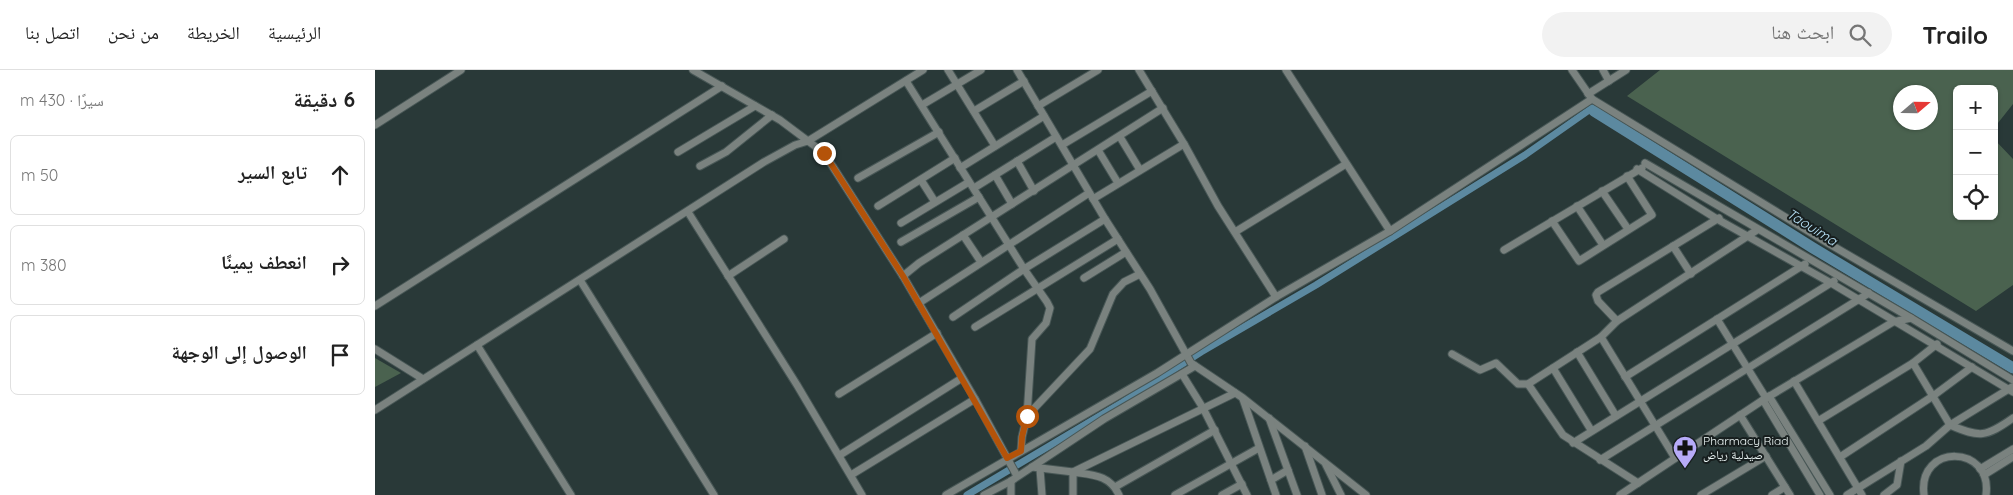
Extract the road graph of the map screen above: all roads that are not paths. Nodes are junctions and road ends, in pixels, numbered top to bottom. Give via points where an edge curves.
1 (461, 70) edge
2 (693, 70) edge
3 (923, 70) edge
4 (948, 70) edge
5 (981, 70) edge
6 (1098, 70) edge
7 (1139, 70) edge
8 (1286, 70) edge
9 (1572, 70) edge
10 (1603, 70) edge
11 (1627, 70) edge
12 (1019, 71) edge
13 (906, 81) junction
14 (1024, 81) junction
15 (1609, 81) junction
16 (957, 85) junction
17 (722, 86) junction
18 (1152, 91) junction
19 (1590, 97) junction
20 (922, 105) junction
21 (755, 106) junction
22 (1038, 106) junction
23 (1163, 108) junction
24 (974, 111) junction
25 (772, 115) junction
26 (1044, 116) junction
27 (375, 124) edge
28 (939, 132) junction
29 (1057, 137) junction
30 (1120, 137) junction
31 (808, 141) junction
32 (1184, 144) junction
33 (1062, 145) junction
34 (995, 146) junction
35 (1098, 150) junction
36 (678, 152) dead end
37 (955, 158) junction
38 (1017, 161) junction
39 (1346, 164) junction
40 (1074, 165) junction
41 (700, 166) dead end
42 (961, 168) junction
43 (1637, 169) junction
44 (1140, 170) junction
45 (995, 175) junction
46 (1627, 176) junction
47 (859, 178) dead end
48 (921, 180) junction
49 (969, 182) junction
50 (1118, 183) junction
51 (974, 188) junction
52 (1034, 191) junction
53 (1602, 191) junction
54 (1091, 196) junction
55 (979, 197) junction
56 (935, 202) junction
57 (1013, 204) junction
58 (878, 206) dead end
59 (1577, 206) junction
60 (688, 212) junction
61 (1729, 212) junction
62 (992, 216) junction
63 (1717, 219) junction
64 (1105, 220) junction
65 (1552, 221) junction
66 (901, 223) dead end
67 (1628, 229) junction
68 (1757, 230) junction
69 (1390, 231) junction
70 (1235, 232) junction
71 (963, 235) junction
72 (1749, 237) junction
73 (784, 239) dead end
74 (1118, 239) junction
75 (901, 242) dead end
76 (1010, 243) junction
77 (1603, 245) junction
78 (1673, 246) junction
79 (1505, 250) dead end
80 (1126, 252) junction
81 (1810, 261) junction
82 (981, 262) junction
83 (1801, 266) junction
84 (1024, 269) junction
85 (1140, 274) junction
86 (1691, 274) junction
87 (728, 276) junction
88 (903, 276) junction
89 (1839, 277) junction
90 (1084, 278) dead end
91 (580, 280) junction
92 (1831, 283) junction
93 (1039, 288) junction
94 (1869, 294) junction
95 (1276, 297) junction
96 (1859, 300) junction
97 (919, 304) junction
98 (375, 306) edge
99 (953, 317) dead end
100 (1911, 318) junction
101 (1717, 319) junction
102 (1617, 321) junction
103 (1893, 322) junction
104 (975, 327) dead end
105 (937, 333) junction
106 (1601, 337) junction
107 (1946, 340) junction
108 (1732, 344) junction
109 (477, 345) junction
110 (1935, 346) junction
111 (375, 349) edge
112 (2013, 351) edge
113 (1577, 352) junction
114 (1186, 354) junction
115 (1453, 354) dead end
116 (1981, 362) junction
117 (1913, 363) junction
118 (1193, 365) junction
119 (1553, 368) junction
120 (1748, 368) junction
121 (1970, 368) junction
122 (1182, 374) junction
123 (1625, 376) junction
124 (962, 378) junction
125 (423, 379) junction
126 (2013, 380) edge
127 (1794, 382) junction
128 (1528, 384) junction
129 (2012, 389) edge
130 (1235, 393) junction
131 (839, 394) dead end
132 (1933, 396) junction
133 (1243, 398) junction
134 (1766, 398) junction
135 (975, 399) junction
136 (1640, 401) junction
137 (1203, 408) junction
138 (375, 410) edge
139 (1740, 415) junction
140 (1027, 416) junction
141 (1616, 416) junction
142 (1269, 418) junction
143 (2013, 418) edge
144 (1818, 421) junction
145 (1950, 425) junction
146 (1655, 426) junction
147 (1215, 430) junction
148 (1591, 430) junction
149 (1573, 443) junction
150 (1305, 446) junction
151 (1259, 448) junction
152 (2013, 450) edge
153 (1021, 451) junction
154 (840, 455) junction
155 (1766, 456) junction
156 (1840, 457) junction
157 (1675, 458) junction
158 (2013, 458) edge
159 (1600, 460) junction
160 (1009, 461) junction
161 (1901, 461) junction
162 (1325, 462) junction
163 (1231, 463) junction
164 (1036, 468) junction
165 (1288, 470) junction
166 (1073, 472) junction
167 (1982, 472) junction
168 (851, 475) junction
169 (1014, 476) junction
170 (1271, 480) junction
171 (1638, 482) junction
172 (1242, 484) junction
173 (1115, 487) junction
174 (1785, 487) junction
175 (1860, 492) edge
176 (859, 494) edge
177 (1363, 494) edge
178 (571, 495) edge
179 (715, 495) edge
180 (946, 495) edge
181 (984, 495) edge
182 (1011, 495) edge
183 (1042, 495) edge
184 (1073, 495) edge
185 (1119, 495) edge
186 (1175, 495) edge
187 (1222, 495) edge
188 (1247, 495) edge
189 (1276, 495) edge
190 (1297, 495) edge
191 (1322, 495) edge
192 (1341, 495) edge
193 (1620, 495) edge
194 (1701, 495) edge
195 (1772, 495) edge
196 (1790, 495) edge
197 (1820, 495) edge
198 (1830, 495) edge
199 (1847, 495) edge
200 (1884, 495) edge
201 (1924, 495) edge
202 (1986, 495) edge

1 - 27 street
2 - 17 street
3 - 13 street
4 - 16 street
5 - 16 street
6 - 22 street
7 - 18 street
8 - 39 street
9 - 19 street
10 - 15 street
11 - 15 street
12 - 14 street
13 - 20 street
13 - 31 street
14 - 22 street
14 - 24 street
15 - 19 street
16 - 20 street
16 - 24 street
17 - 21 street
17 - 98 street
18 - 23 street
18 - 33 street
19 - 69 street
19 - 112 street via 1826,242
20 - 28 street
21 - 25 street
21 - 36 street
22 - 26 street
23 - 30 street
23 - 32 street
24 - 34 street
25 - 31 street
25 - 41 street via 726,152
26 - 29 street
26 - 34 street
28 - 37 street
28 - 47 street
29 - 33 street
29 - 38 street
30 - 35 street
30 - 44 street
31 - 60 street via 781,152
31 - 88 street via 824,153
32 - 44 street
32 - 70 street
33 - 40 street
34 - 42 street
35 - 40 street
35 - 50 street
37 - 42 street
37 - 48 street
38 - 45 street
38 - 52 street
39 - 69 street
39 - 70 street
40 - 52 street
40 - 54 street
42 - 49 street
43 - 46 street
43 - 61 street via 1647,164
43 - 63 street
44 - 50 street
45 - 51 street
45 - 57 street
46 - 53 street
46 - 67 street via 1652,215
48 - 56 street
48 - 58 street
49 - 51 street
49 - 56 street
50 - 54 street
51 - 55 street
52 - 57 street
53 - 59 street
53 - 67 street
54 - 64 street
54 - 76 street
55 - 62 street
55 - 75 street
56 - 66 street
57 - 62 street
59 - 65 street
59 - 77 street
60 - 87 street
60 - 91 street
61 - 63 street
61 - 68 street
62 - 71 street
62 - 76 street
63 - 72 street
63 - 78 street
64 - 74 street
64 - 84 street
65 - 77 street via 1579,261
65 - 79 street
67 - 77 street
68 - 72 street
68 - 81 street
69 - 95 street
70 - 95 street
71 - 82 street
71 - 88 street
72 - 83 street
72 - 86 street
73 - 87 street
74 - 80 street
74 - 93 street
76 - 82 street
76 - 84 street
78 - 86 street
78 - 102 street via 1598,292 1597,301
80 - 85 street
80 - 90 street
81 - 83 street
81 - 89 street
82 - 97 street
83 - 92 street
83 - 101 street
84 - 93 street
84 - 99 street
85 - 114 street
85 - 140 street via 1124,282 1113,294 1090,349
86 - 102 street
87 - 154 street
88 - 97 street
89 - 92 street
89 - 94 street
91 - 109 street
91 - 179 street
92 - 96 street
92 - 108 street
93 - 104 street
93 - 140 street via 1050,308 1046,323 1032,339
94 - 96 street
94 - 100 street
95 - 114 street
96 - 103 street
96 - 120 street
97 - 105 street
100 - 103 street
100 - 107 street
101 - 108 street
101 - 123 street
102 - 106 street
103 - 110 street
103 - 127 street
105 - 124 street
105 - 131 street
106 - 113 street
106 - 123 street
107 - 110 street
107 - 116 street
108 - 120 street
108 - 136 street
109 - 125 street
109 - 178 street
110 - 117 street
110 - 121 street
111 - 125 street
113 - 119 street
113 - 141 street
114 - 118 street
114 - 153 street
115 - 128 street via 1480,370 1493,363 1499,364 1518,384
116 - 121 street
116 - 126 street
117 - 132 street
117 - 144 street
118 - 122 street
118 - 130 street
119 - 128 street
119 - 148 street
120 - 134 street
120 - 146 street
121 - 129 street
121 - 132 street
122 - 137 street
122 - 164 street via 1105,419
123 - 136 street
124 - 135 street
124 - 154 street
125 - 138 street
127 - 134 street
127 - 144 street
128 - 149 street via 1557,427
129 - 145 street
130 - 133 street
130 - 137 street
132 - 145 street
132 - 156 street
133 - 142 street
133 - 151 street
134 - 139 street
134 - 197 street
134 - 198 street
135 - 160 street
135 - 168 street
136 - 141 street
136 - 146 street
137 - 147 street
137 - 166 street
139 - 155 street
139 - 157 street
140 - 153 street
141 - 148 street
142 - 150 street
142 - 165 street
143 - 145 street via 1986,435
144 - 156 street
145 - 161 street via 1926,446
146 - 157 street
146 - 159 street
147 - 163 street
147 - 173 street
148 - 149 street
149 - 159 street
150 - 162 street
150 - 191 street
151 - 163 street
151 - 170 street
152 - 167 street
153 - 160 street
154 - 168 street
155 - 174 street
155 - 194 street
156 - 175 street
157 - 171 street
158 - 167 street
159 - 171 street
160 - 169 street
160 - 180 street
161 - 175 street
161 - 200 street via 1897,485
162 - 177 street
162 - 192 street
163 - 172 street
163 - 186 street
164 - 166 street
164 - 169 street
164 - 183 street
165 - 170 street
165 - 190 street
166 - 173 street via 1104,477
166 - 184 street
167 - 201 street via 1967,458 1943,458 1935,462 1927,474
167 - 202 street
168 - 176 street
169 - 181 street
169 - 182 street
170 - 189 street
171 - 193 street
172 - 187 street
172 - 188 street
173 - 185 street
174 - 195 street
174 - 196 street
175 - 199 street

